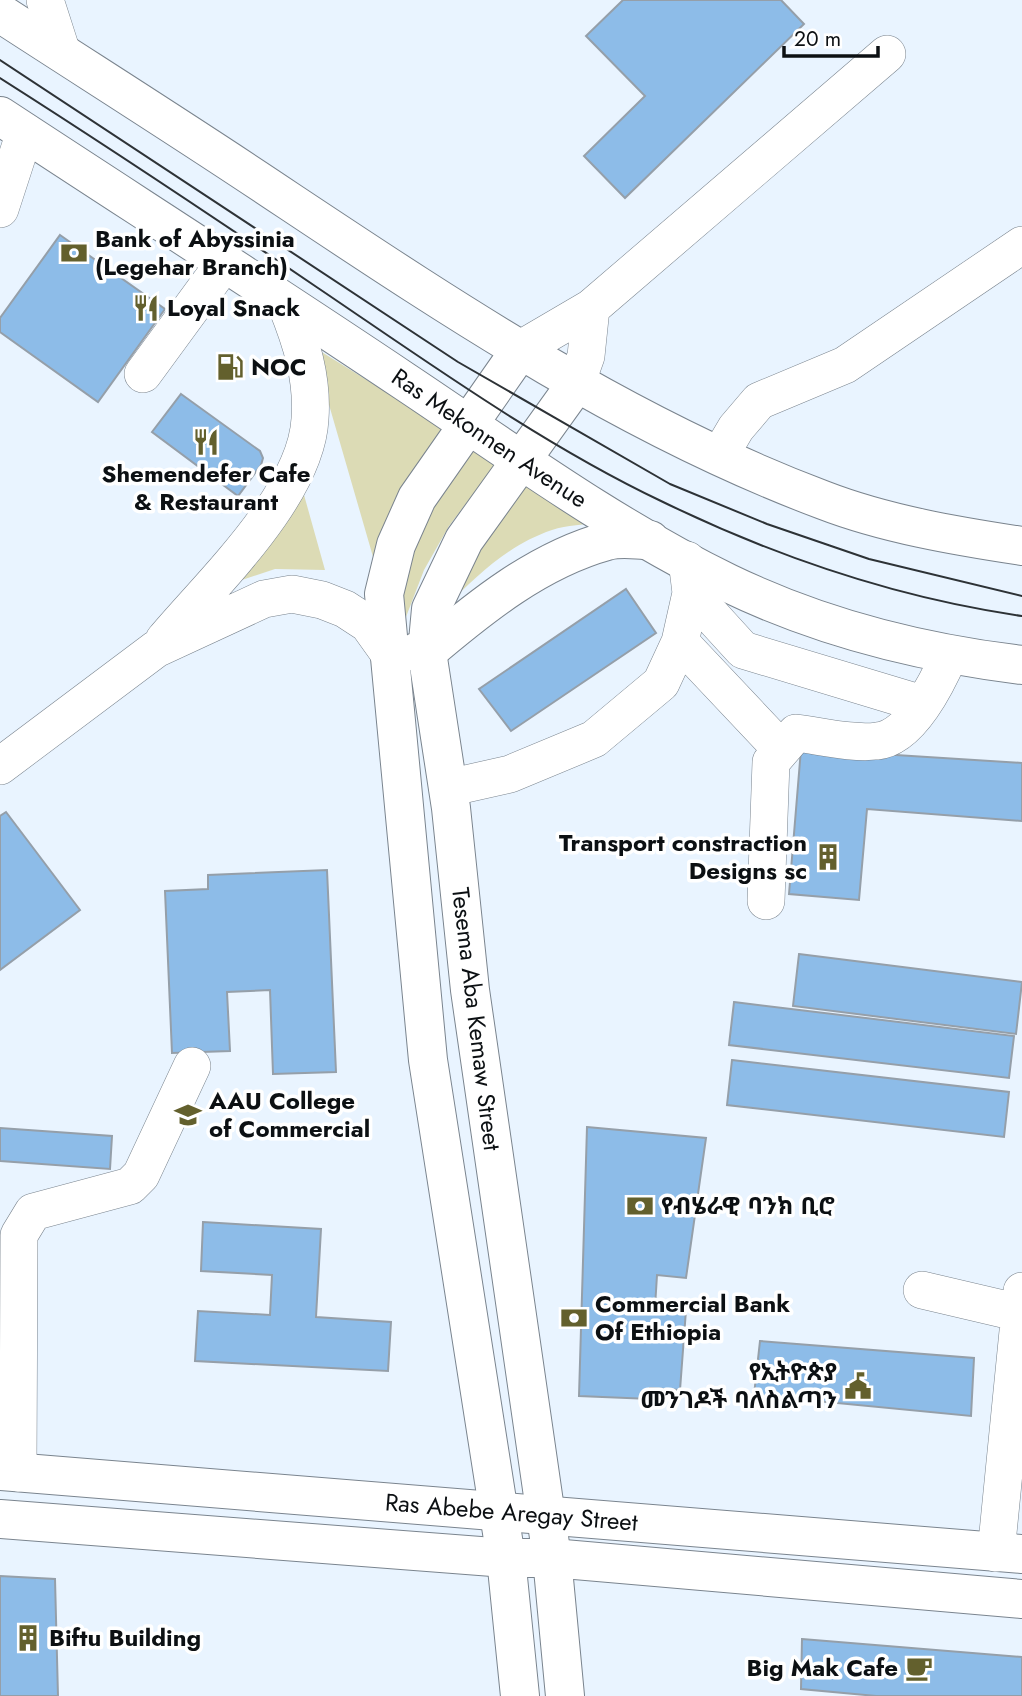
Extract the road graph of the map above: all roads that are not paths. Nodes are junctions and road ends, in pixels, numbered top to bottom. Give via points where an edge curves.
1 (45, 0) edge
2 (0, 13) edge
3 (62, 53) junction
4 (887, 54) dead end
5 (12, 124) edge
6 (1, 201) edge
7 (1022, 245) edge
8 (225, 262) junction
9 (286, 304) junction
10 (591, 308) junction
11 (521, 349) junction
12 (143, 374) dead end
13 (576, 384) junction
14 (468, 425) junction
15 (720, 455) junction
16 (522, 461) junction
17 (650, 540) junction
18 (1022, 546) edge
19 (689, 577) junction
20 (680, 642) junction
21 (156, 649) junction
22 (388, 652) junction
23 (427, 652) junction
24 (950, 654) junction
25 (1022, 666) edge
26 (922, 704) junction
27 (780, 748) junction
28 (0, 766) edge
29 (448, 788) junction
30 (766, 901) dead end
31 (192, 1066) dead end
32 (922, 1290) dead end
33 (1021, 1302) edge
34 (9, 1472) edge
35 (497, 1513) junction
36 (544, 1513) junction
37 (0, 1519) edge
38 (1009, 1553) edge
39 (506, 1558) junction
40 (552, 1558) junction
41 (1022, 1599) edge
42 (520, 1696) edge
43 (565, 1696) edge

1 - 3 street
2 - 3 main road
3 - 11 main road via 447,306
4 - 10 street
5 - 6 street
5 - 8 main road, Ras Mekonnen Avenue
7 - 15 street via 845,365 759,401
8 - 9 main road, Ras Mekonnen Avenue
8 - 12 street
9 - 14 main road, Ras Mekonnen Avenue
9 - 21 street via 301,340 310,388 310,422 303,455 250,540
10 - 11 street
10 - 13 street via 586,356
11 - 13 main road
11 - 14 main road, Tesema Aba Kemaw Street
13 - 15 main road via 687,443
13 - 16 main road, Tesema Aba Kemaw Street
14 - 16 main road, Ras Mekonnen Avenue
14 - 22 main road, Tesema Aba Kemaw Street via 417,498 396,545 384,594
15 - 18 main road via 824,501
16 - 17 main road, Ras Mekonnen Avenue
16 - 23 main road, Tesema Aba Kemaw Street via 464,540 443,581 431,609
17 - 19 main road, Ras Mekonnen Avenue
17 - 23 main road via 609,540 565,557 488,600
19 - 20 street
19 - 24 main road, Ras Mekonnen Avenue via 727,583 792,611 871,636
19 - 26 street via 743,650
20 - 27 street
20 - 29 street via 661,682 594,739 510,774
21 - 22 street via 264,599 292,594 345,609 368,624
21 - 28 street
22 - 23 main road
22 - 35 main road, Tesema Aba Kemaw Street via 428,1060
23 - 29 main road, Tesema Aba Kemaw Street
24 - 25 main road, Ras Mekonnen Avenue
24 - 26 street
26 - 27 street via 898,734 878,741 796,733
27 - 30 street via 771,762
29 - 36 main road, Tesema Aba Kemaw Street via 470,990
31 - 34 street via 141,1175 130,1186 33,1212 19,1235
32 - 33 street
33 - 38 street
34 - 35 main road, Ras Abebe Aregay Street
35 - 36 main road, Ras Abebe Aregay Street
35 - 39 main road, Tesema Aba Kemaw Street
36 - 38 main road, Ras Abebe Aregay Street
36 - 40 main road, Tesema Aba Kemaw Street
37 - 39 main road, Ras Abebe Aregay Street
39 - 40 main road, Ras Abebe Aregay Street
39 - 42 main road, Tesema Aba Kemaw Street
40 - 41 main road, Ras Abebe Aregay Street
40 - 43 main road, Tesema Aba Kemaw Street

